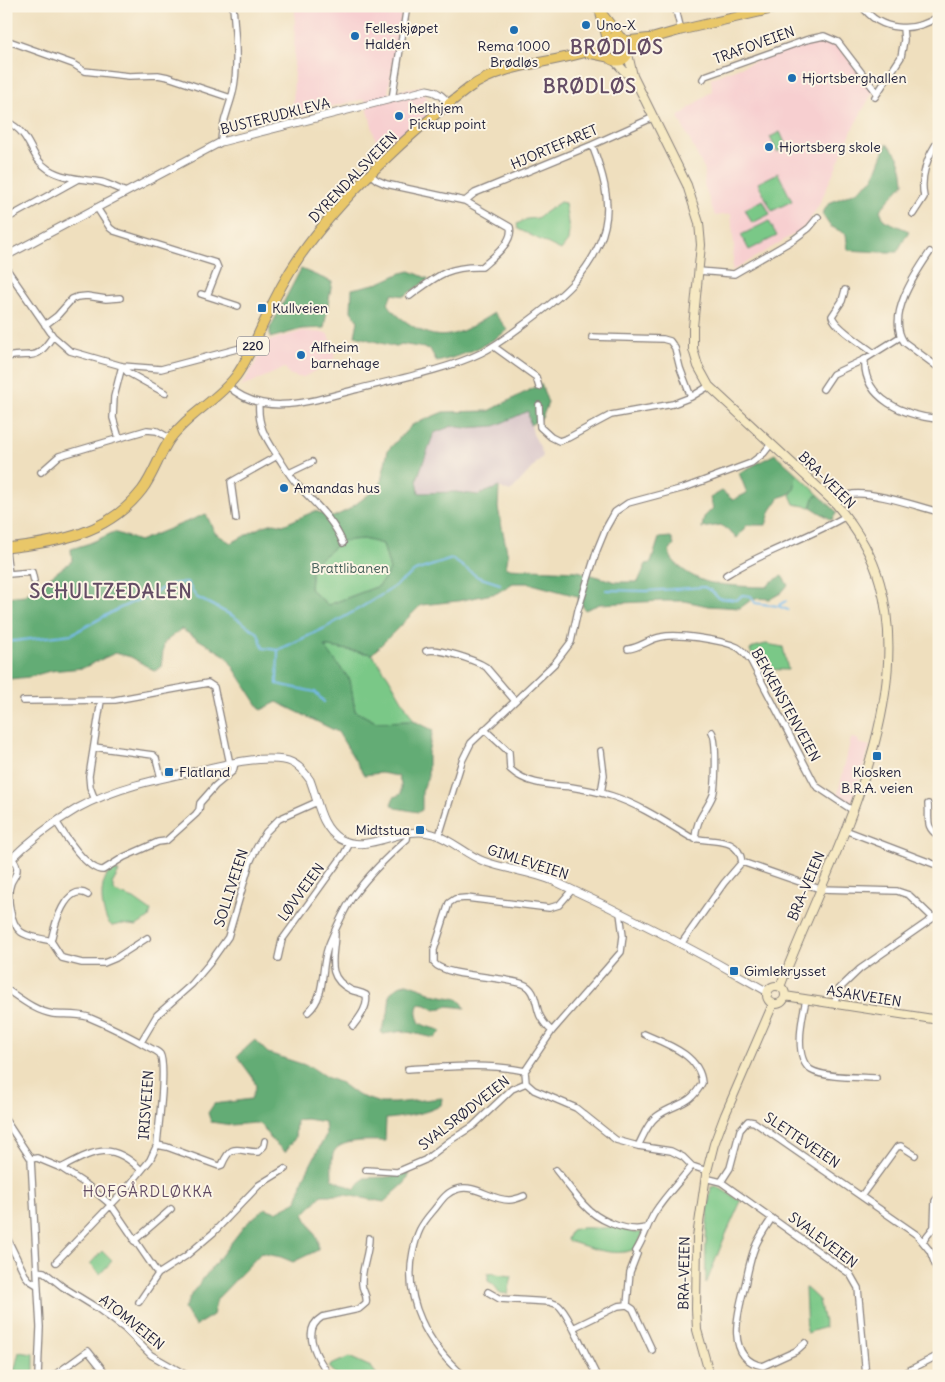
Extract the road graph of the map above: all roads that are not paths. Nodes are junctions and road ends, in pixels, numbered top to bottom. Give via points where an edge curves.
1 (233, 6) edge
2 (408, 6) edge
3 (675, 6) edge
4 (784, 6) edge
5 (862, 6) edge
6 (598, 10) edge
7 (939, 16) edge
8 (902, 28) junction
9 (681, 30) junction
10 (653, 38) junction
11 (623, 39) junction
12 (6, 40) edge
13 (607, 42) junction
14 (584, 52) junction
15 (628, 52) junction
16 (611, 59) junction
17 (633, 76) junction
18 (703, 79) dead end
19 (231, 98) junction
20 (392, 99) junction
21 (449, 104) junction
22 (654, 117) junction
23 (6, 121) edge
24 (939, 140) edge
25 (221, 142) junction
26 (592, 145) junction
27 (371, 175) junction
28 (78, 179) junction
29 (126, 192) junction
30 (465, 201) junction
31 (97, 208) junction
32 (913, 214) dead end
33 (818, 217) dead end
34 (6, 219) edge
35 (930, 252) dead end
36 (6, 256) edge
37 (6, 268) edge
38 (699, 271) junction
39 (845, 290) dead end
40 (410, 296) dead end
41 (120, 298) dead end
42 (238, 306) dead end
43 (45, 325) junction
44 (53, 336) junction
45 (592, 336) dead end
46 (900, 336) junction
47 (493, 346) junction
48 (252, 348) junction
49 (874, 353) junction
50 (6, 357) edge
51 (865, 359) junction
52 (122, 366) junction
53 (939, 368) edge
54 (228, 386) junction
55 (709, 386) junction
56 (539, 388) dead end
57 (823, 390) dead end
58 (165, 393) dead end
59 (691, 397) junction
60 (259, 403) junction
61 (539, 406) dead end
62 (939, 419) edge
63 (119, 438) junction
64 (171, 439) junction
65 (770, 444) junction
66 (277, 456) junction
67 (312, 462) dead end
68 (41, 472) dead end
69 (289, 473) junction
70 (836, 504) junction
71 (939, 512) edge
72 (846, 516) junction
73 (236, 519) dead end
74 (343, 543) dead end
75 (6, 549) edge
76 (8, 574) edge
77 (726, 575) dead end
78 (34, 581) dead end
79 (628, 649) dead end
80 (426, 651) dead end
81 (23, 701) dead end
82 (101, 701) junction
83 (515, 701) junction
84 (485, 730) junction
85 (712, 732) dead end
86 (94, 748) junction
87 (601, 751) dead end
88 (233, 763) junction
89 (161, 778) junction
90 (602, 794) junction
91 (95, 800) junction
92 (317, 802) junction
93 (928, 804) dead end
94 (852, 810) junction
95 (57, 823) junction
96 (845, 830) junction
97 (408, 832) junction
98 (439, 836) junction
99 (939, 836) edge
100 (695, 839) junction
101 (350, 843) junction
102 (12, 858) junction
103 (742, 862) junction
104 (6, 864) edge
105 (939, 866) edge
106 (820, 889) junction
107 (572, 890) junction
108 (88, 895) dead end
109 (620, 913) junction
110 (939, 914) edge
111 (933, 918) junction
112 (335, 932) junction
113 (147, 938) dead end
114 (51, 941) junction
115 (680, 944) junction
116 (278, 958) dead end
117 (780, 987) junction
118 (6, 989) edge
119 (768, 992) junction
120 (785, 996) junction
121 (806, 1000) junction
122 (773, 1004) junction
123 (834, 1004) junction
124 (308, 1012) dead end
125 (939, 1020) edge
126 (353, 1026) dead end
127 (552, 1031) junction
128 (644, 1034) dead end
129 (140, 1042) junction
130 (408, 1069) dead end
131 (525, 1071) junction
132 (876, 1078) dead end
133 (526, 1083) junction
134 (6, 1121) edge
135 (265, 1141) dead end
136 (157, 1145) junction
137 (638, 1146) junction
138 (916, 1155) dead end
139 (31, 1159) junction
140 (692, 1166) junction
141 (61, 1168) junction
142 (286, 1169) dead end
143 (141, 1170) junction
144 (366, 1170) dead end
145 (556, 1170) dead end
146 (706, 1174) junction
147 (720, 1182) junction
148 (862, 1195) junction
149 (524, 1196) dead end
150 (939, 1196) edge
151 (111, 1205) junction
152 (170, 1209) dead end
153 (772, 1218) junction
154 (646, 1228) junction
155 (6, 1236) edge
156 (369, 1238) dead end
157 (134, 1241) junction
158 (923, 1241) junction
159 (56, 1262) dead end
160 (37, 1271) junction
161 (158, 1274) junction
162 (939, 1275) edge
163 (38, 1285) junction
164 (488, 1292) dead end
165 (138, 1302) dead end
166 (627, 1305) junction
167 (573, 1328) junction
168 (805, 1343) dead end
169 (652, 1350) dead end
170 (939, 1355) edge
171 (38, 1376) edge
172 (53, 1376) edge
173 (108, 1376) edge
174 (188, 1376) edge
175 (330, 1376) edge
176 (464, 1376) edge
177 (505, 1376) edge
178 (510, 1376) edge
179 (597, 1376) edge
180 (710, 1376) edge
181 (866, 1376) edge
182 (898, 1376) edge

1 - 19 street via 236,65
2 - 20 street
3 - 9 street
4 - 9 main road, 220
5 - 8 street via 874,18
6 - 11 main road
6 - 13 main road
7 - 8 street via 923,25
8 - 18 street, TRAFOVEIEN via 901,57 876,95 838,42 824,36
9 - 10 main road, 220
10 - 11 main road, 220
10 - 15 main road, 220
11 - 13 main road, 220 via 615,37
11 - 15 main road
12 - 19 street via 84,71 129,76 158,75
13 - 14 main road, 220
13 - 16 main road via 604,48
14 - 16 main road, 220
14 - 21 main road, DYRENDALSVEIEN / 220 via 496,74 466,90
15 - 16 main road, 220 via 625,58
15 - 17 main road, BRA-VEIEN
16 - 17 main road, BRA-VEIEN
17 - 22 main road, BRA-VEIEN
19 - 25 street
20 - 21 street, BUSTERUDKLEVA via 433,90
20 - 25 street, BUSTERUDKLEVA
21 - 27 main road, DYRENDALSVEIEN / 220
22 - 26 street, HJORTEFARET
22 - 38 main road, BRA-VEIEN via 692,198 700,232
23 - 28 street via 21,130 41,164
24 - 32 street via 929,156 922,186 924,197
25 - 29 street, BUSTERUDKLEVA
26 - 30 street, HJORTEFARET via 475,193
26 - 47 street via 605,185 607,205 606,224 598,245 584,270 567,289 546,309
27 - 30 street via 386,184
27 - 48 main road, DYRENDALSVEIEN / 220 via 300,257 282,285
28 - 29 street via 103,182
28 - 34 street
29 - 31 street, BUSTERUDKLEVA
30 - 40 street via 510,227 507,242 482,267 448,270
31 - 36 street, BUSTERUDKLEVA
31 - 42 street via 114,231 216,263 218,268 204,295
33 - 38 street via 793,240 734,274
35 - 46 street via 912,279 901,305
37 - 43 street
38 - 55 main road, BRA-VEIEN via 693,349
39 - 49 street via 832,319
41 - 43 street via 78,297
43 - 44 street
44 - 50 street via 36,355
44 - 52 street via 70,351
45 - 59 street via 670,341
46 - 49 street
46 - 53 street via 909,347
47 - 56 street via 536,377
47 - 60 street via 445,366 308,402 276,406
48 - 52 street via 248,346 161,369
48 - 54 main road, DYRENDALSVEIEN / 220
49 - 51 street
51 - 57 street via 833,374
51 - 62 street via 864,370 869,380 887,403 901,410
52 - 58 street
52 - 63 street via 114,397 113,418
54 - 60 street
54 - 64 main road, DYRENDALSVEIEN / 220 via 183,424
55 - 59 street
55 - 65 main road, BRA-VEIEN
59 - 61 street via 673,404 611,415 559,441 540,427
60 - 66 street via 258,416 263,434
63 - 64 street via 147,430 157,431
63 - 68 street via 59,456
64 - 75 main road, DYRENDALSVEIEN / 220 via 142,490 107,521 75,536
65 - 70 main road, BRA-VEIEN
65 - 83 street via 751,463 684,488 628,503 615,512 597,550 571,642
66 - 69 street
66 - 73 street via 230,482
67 - 69 street
69 - 74 street via 337,529
70 - 71 street via 848,495 859,493
70 - 72 main road, BRA-VEIEN
72 - 77 street
72 - 94 main road, BRA-VEIEN via 869,554 880,582 888,635 888,668 878,729
75 - 76 street
76 - 78 street via 32,572
79 - 94 street, BEKKENSTENVEIEN via 659,637 678,635 742,650 751,661 816,786
80 - 83 street via 442,651 486,667
81 - 82 street
82 - 86 street
82 - 88 street via 208,683 214,687
83 - 84 street
84 - 90 street via 509,752 509,766 514,774 547,786
84 - 98 street via 471,743 462,761
85 - 100 street via 716,741 714,790 695,830
86 - 89 street via 153,756
86 - 91 street via 88,776
87 - 90 street
88 - 89 street
88 - 92 street via 283,760 295,764 310,780
88 - 95 street via 233,771 212,789 196,814 166,841 124,857 103,870 95,868 76,850
89 - 91 street
90 - 100 street via 623,800
91 - 95 street
92 - 101 street via 326,826
92 - 129 street, SOLLIVEIEN via 279,819 266,832 250,862 228,937 192,984 157,1015
93 - 99 street via 928,825
94 - 96 main road, BRA-VEIEN
95 - 102 street
96 - 105 street
96 - 106 main road, BRA-VEIEN
97 - 98 street, GIMLEVEIEN
97 - 101 street, GIMLEVEIEN via 364,844
97 - 112 street via 407,839 353,896
98 - 107 street, GIMLEVEIEN via 484,861 544,877
100 - 103 street via 730,844 740,852
101 - 116 street, LØVVEIEN via 282,940
102 - 104 street
102 - 114 street via 17,866 9,894 15,924 28,936
103 - 106 street
103 - 115 street
106 - 111 street via 897,891 909,895
106 - 117 main road, BRA-VEIEN
107 - 109 street, GIMLEVEIEN
107 - 127 street via 559,905 549,908 455,898 449,903 434,950 434,963 444,970 503,979 529,987 539,1015
108 - 114 street via 78,893 64,903
109 - 115 street, GIMLEVEIEN
109 - 127 street, SVALSRØDVEIEN via 624,936 621,952
110 - 111 street
111 - 123 street via 861,967 838,989
112 - 124 street via 327,949 320,992
112 - 126 street via 335,978 368,999
113 - 114 street via 109,962 93,964 62,958
115 - 119 street, GIMLEVEIEN
117 - 119 main road via 773,987
117 - 120 main road
118 - 129 street, IRISVEIEN via 36,1008 86,1016
119 - 122 main road via 768,999
120 - 121 main road, ASAKVEIEN
120 - 122 main road via 780,1004
121 - 123 main road, ASAKVEIEN
121 - 132 street via 800,1044 809,1069 838,1076
122 - 146 main road, BRA-VEIEN via 725,1115
123 - 125 main road, ASAKVEIEN
127 - 131 street, SVALSRØDVEIEN
128 - 137 street via 691,1059 700,1070 702,1083 681,1105 658,1115
129 - 136 street, IRISVEIEN via 160,1054 162,1062
130 - 131 street via 461,1066
131 - 133 street, SVALSRØDVEIEN
133 - 137 street via 534,1090 576,1108 616,1140
133 - 144 street, SVALSRØDVEIEN via 512,1089 473,1126 425,1160 397,1172
134 - 139 street
135 - 136 street via 258,1152 242,1149 228,1152 219,1166
136 - 143 street, IRISVEIEN via 153,1156
137 - 140 street via 671,1151
138 - 148 street via 905,1147 897,1147
139 - 141 street via 37,1158
139 - 160 street
140 - 146 street
140 - 154 street
141 - 143 street via 100,1150 118,1154
141 - 151 street
142 - 161 street via 259,1185 214,1233
143 - 151 street, IRISVEIEN
145 - 154 street via 592,1212 628,1229
146 - 147 street
146 - 180 main road, BRA-VEIEN via 698,1237 696,1309 697,1330
147 - 148 street, SLETTEVEIEN via 730,1168 740,1130 748,1121 770,1132
147 - 153 street, SVALEVEIEN
148 - 158 street, SLETTEVEIEN
149 - 176 street via 511,1200 470,1188 458,1189 445,1195 419,1229 411,1272 415,1305 432,1340
150 - 158 street via 934,1227
151 - 157 street
151 - 159 street, IRISVEIEN
152 - 157 street
153 - 168 street via 755,1248 740,1303 736,1326 740,1346 750,1362 763,1366 796,1351
153 - 181 street, SVALEVEIEN via 844,1268 855,1281
154 - 166 street via 628,1280
155 - 163 street via 29,1280
156 - 175 street via 362,1286 367,1296 366,1303 359,1309 322,1317 313,1326 315,1353
157 - 161 street
158 - 162 street, SLETTEVEIEN
160 - 163 street
160 - 174 street, ATOMVEIEN via 44,1272 97,1308 124,1328 151,1355
161 - 165 street
163 - 171 street
164 - 167 street via 500,1299 557,1304
166 - 167 street via 618,1306
166 - 169 street via 633,1309
167 - 179 street
170 - 182 street
172 - 173 street via 86,1352 90,1352
177 - 178 street

